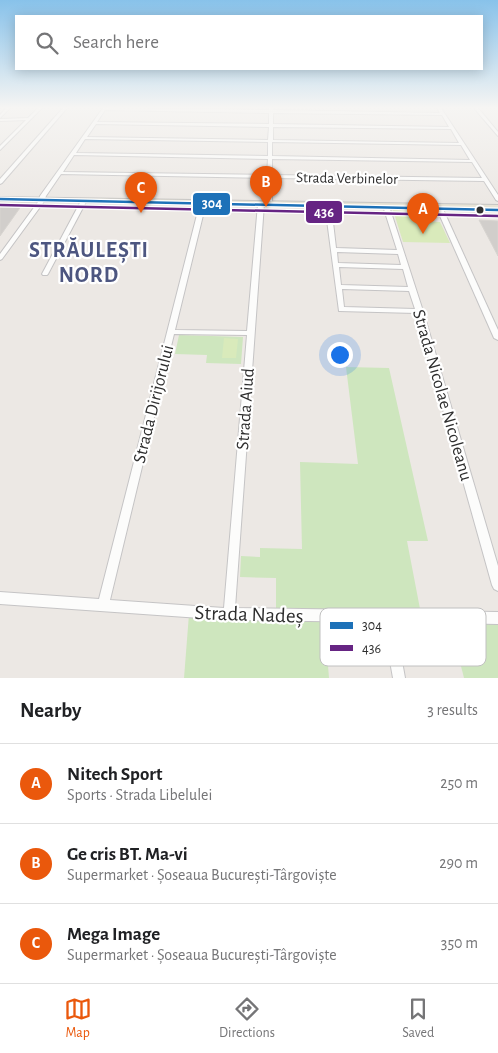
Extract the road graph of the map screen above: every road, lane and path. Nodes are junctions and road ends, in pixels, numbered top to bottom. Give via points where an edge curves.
1 (37, 140) edge
2 (83, 140) edge
3 (186, 140) edge
4 (459, 140) edge
5 (270, 141) junction
6 (462, 144) junction
7 (72, 154) junction
8 (270, 157) junction
9 (473, 161) junction
10 (59, 173) junction
11 (270, 176) junction
12 (486, 180) junction
13 (0, 182) edge
14 (0, 199) edge
15 (41, 199) junction
16 (498, 199) edge
17 (84, 200) junction
18 (203, 203) junction
19 (265, 204) junction
20 (326, 205) junction
21 (386, 206) junction
22 (439, 207) junction
23 (498, 208) edge
24 (326, 234) dead end
25 (334, 250) junction
26 (400, 252) junction
27 (0, 258) edge
28 (336, 265) junction
29 (404, 267) junction
30 (45, 274) dead end
31 (338, 287) junction
32 (411, 289) junction
33 (419, 311) junction
34 (171, 332) junction
35 (251, 333) junction
36 (498, 338) edge
37 (498, 585) edge
38 (0, 598) edge
39 (103, 606) junction
40 (229, 614) junction
41 (320, 616) edge

1 - 13 street
2 - 7 street
3 - 5 street
4 - 6 street
5 - 6 street
5 - 8 street, Strada Aiud
6 - 9 street
7 - 8 street
7 - 10 street
8 - 9 street
8 - 11 street, Strada Aiud
9 - 12 street
10 - 11 street, Strada Verbinelor
10 - 15 street
11 - 12 street, Strada Verbinelor
11 - 19 street, Strada Aiud
12 - 16 street
14 - 15 main road
15 - 17 main road
15 - 27 street
17 - 18 main road
17 - 30 street
18 - 19 main road
18 - 34 street, Strada Dirijorului
19 - 20 main road
19 - 35 street, Strada Aiud
20 - 21 main road
20 - 24 street
20 - 25 street
21 - 22 main road
21 - 26 street, Strada Nicolae Nicoleanu
22 - 23 main road
22 - 36 street
25 - 26 street
25 - 28 street
26 - 29 street, Strada Nicolae Nicoleanu
28 - 29 street
28 - 31 street
29 - 32 street, Strada Nicolae Nicoleanu
31 - 32 street
31 - 33 street via 341,309
32 - 33 street, Strada Nicolae Nicoleanu
33 - 37 street, Strada Nicolae Nicoleanu
34 - 35 street
34 - 39 street, Strada Dirijorului
35 - 40 street, Strada Aiud
38 - 39 street, Strada Nadeș
39 - 40 street, Strada Nadeș
40 - 41 street, Strada Nadeș

